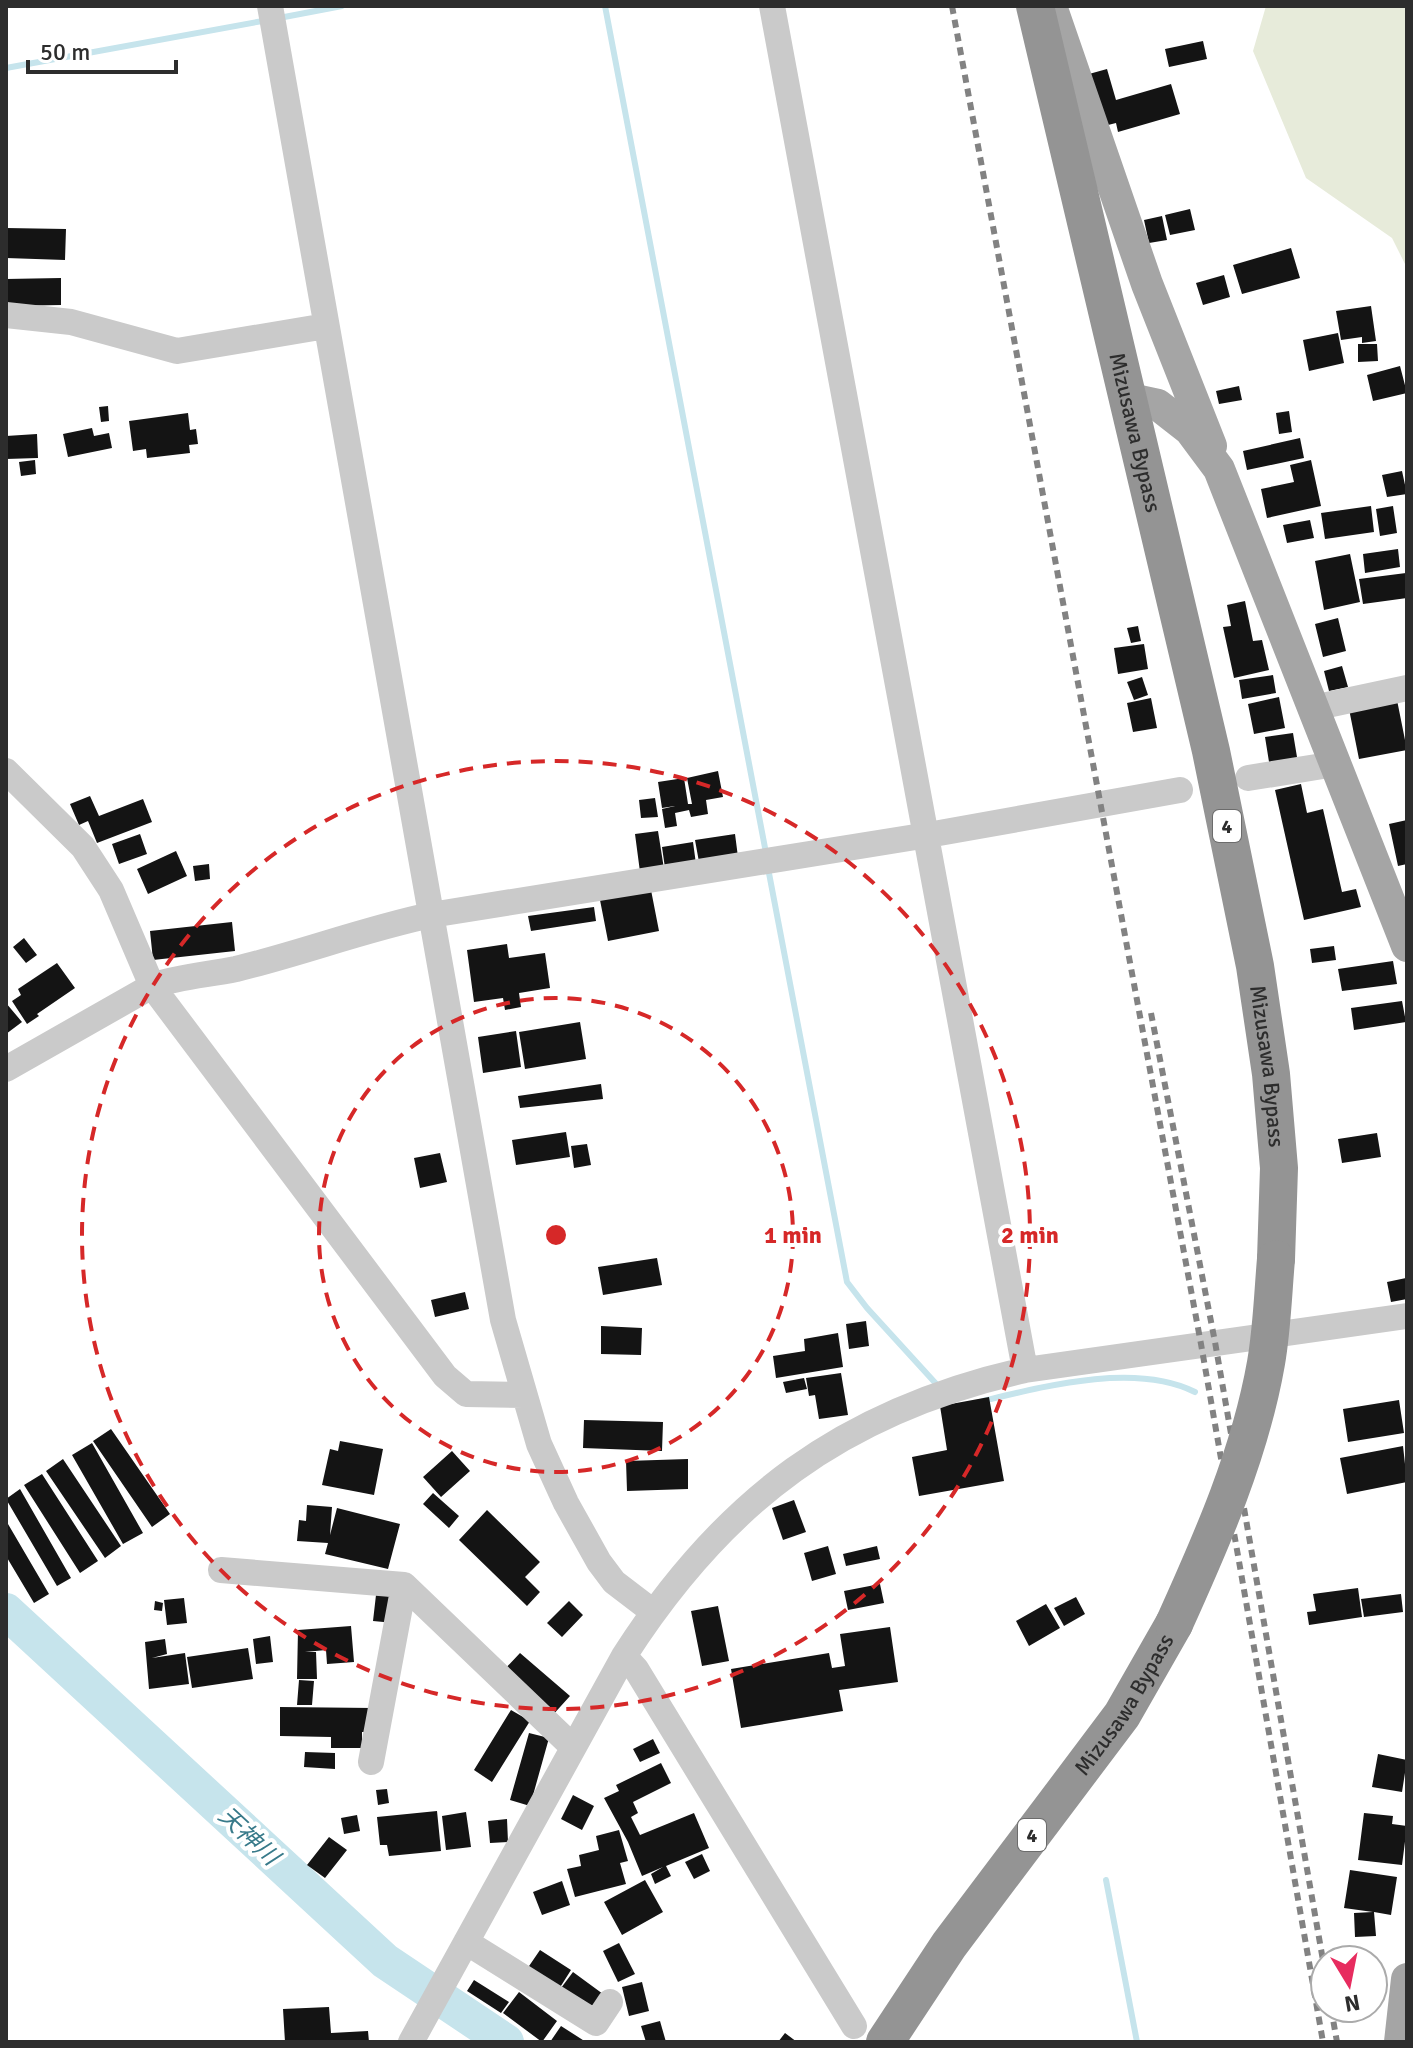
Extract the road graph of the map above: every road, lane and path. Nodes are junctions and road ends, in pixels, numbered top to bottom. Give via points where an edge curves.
1 (270, 6) edge
2 (772, 6) edge
3 (1035, 6) edge
4 (1051, 6) edge
5 (6, 315) edge
6 (326, 326) junction
7 (1130, 399) junction
8 (1219, 469) junction
9 (1407, 688) edge
10 (1313, 708) junction
11 (1335, 764) junction
12 (6, 771) edge
13 (1248, 778) dead end
14 (1180, 790) dead end
15 (928, 835) junction
16 (431, 915) junction
17 (1407, 946) edge
18 (152, 986) junction
19 (6, 1069) edge
20 (1407, 1316) edge
21 (1025, 1370) junction
22 (523, 1395) junction
23 (221, 1570) dead end
24 (404, 1585) junction
25 (652, 1611) junction
26 (624, 1656) junction
27 (573, 1747) junction
28 (371, 1762) dead end
29 (466, 1942) junction
30 (1407, 1979) edge
31 (610, 2002) dead end
32 (869, 2034) edge
33 (411, 2042) edge
34 (1400, 2042) edge

1 - 6 street
2 - 15 street
3 - 7 highway, Mizusawa Bypass / 4
4 - 8 main road via 1147,284
5 - 6 street via 71,322 177,351
6 - 16 street
7 - 8 main road via 1158,405 1190,430
7 - 32 highway, Mizusawa Bypass / 4, bridge via 1211,751 1271,1074 1279,1168 1266,1362 1245,1447 1215,1534 1174,1624 1122,1715 949,1945
8 - 10 main road
9 - 10 street
10 - 11 main road
11 - 13 street
11 - 17 main road
12 - 18 street via 83,847 111,890
14 - 15 street
15 - 16 street
15 - 21 street
16 - 18 street
16 - 22 street via 503,1320
18 - 19 street
18 - 22 street via 445,1376 466,1394
20 - 21 street
21 - 25 street via 937,1394 882,1417 811,1458 745,1507
22 - 25 street via 539,1444 599,1562 614,1582
23 - 24 street
24 - 27 street
24 - 28 street
25 - 26 street
26 - 27 street
26 - 32 street
27 - 29 street
29 - 31 street via 596,2023
29 - 33 street
30 - 34 main road

